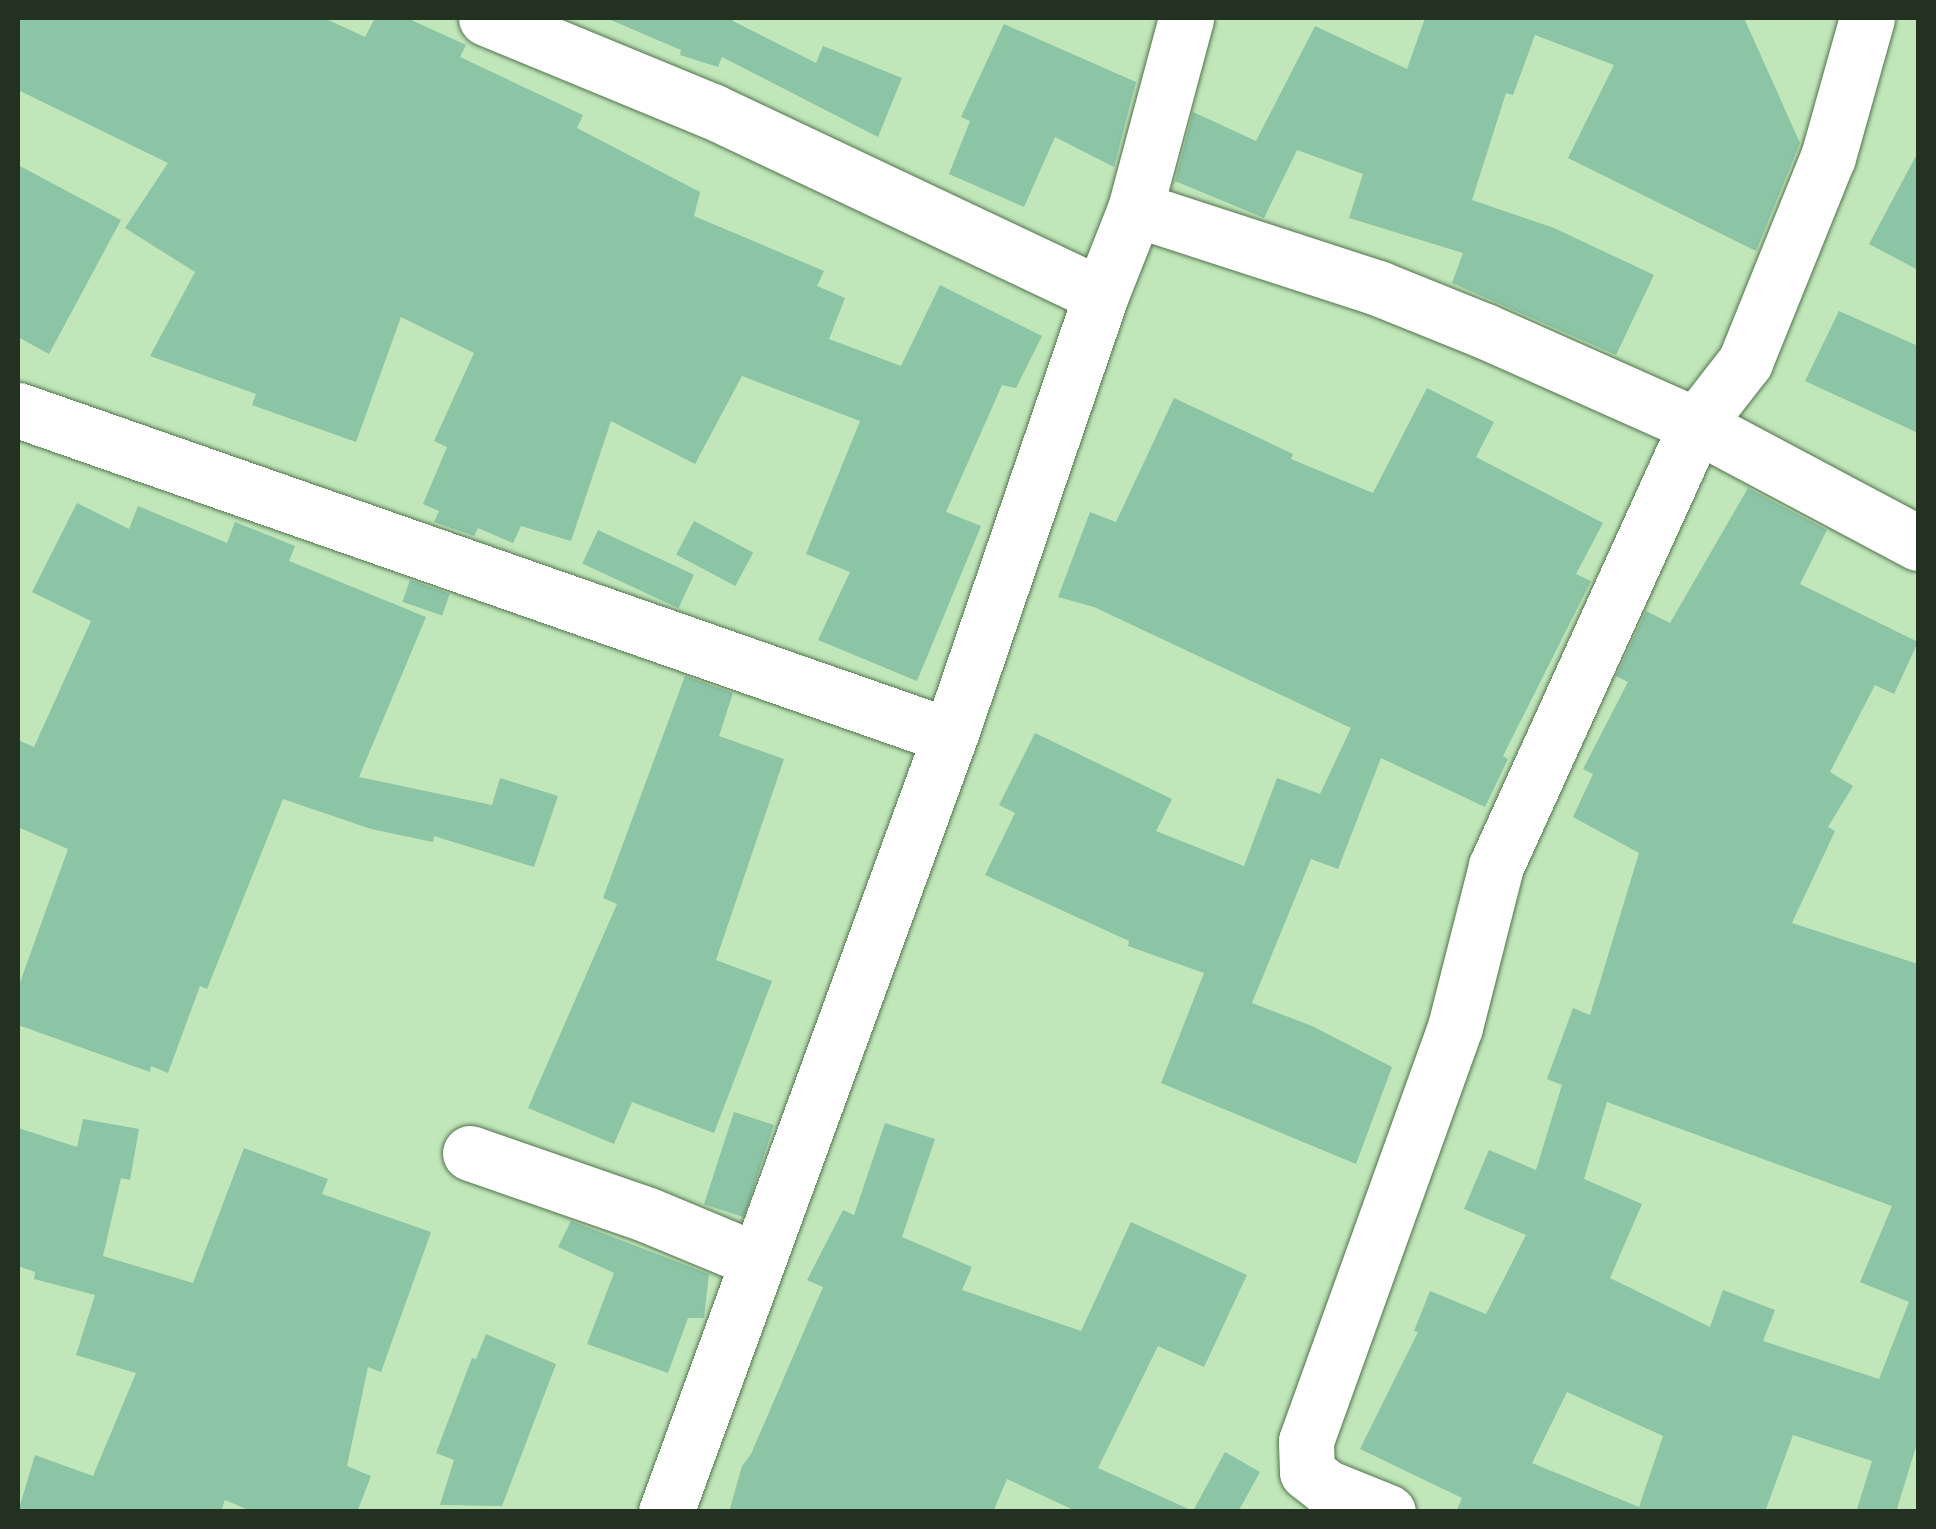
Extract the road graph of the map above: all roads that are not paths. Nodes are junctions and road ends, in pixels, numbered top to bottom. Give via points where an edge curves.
1 (1186, 18) edge
2 (1867, 18) edge
3 (494, 19) edge
4 (1135, 209) junction
5 (1101, 295) junction
6 (18, 410) edge
7 (1696, 425) junction
8 (1918, 544) edge
9 (950, 736) junction
10 (470, 1153) dead end
11 (756, 1260) junction
12 (666, 1512) edge
13 (1388, 1512) edge

1 - 4 street
2 - 7 street via 1828,157 1745,362
3 - 5 street via 712,111
4 - 5 street
4 - 7 street via 1378,288
5 - 9 street
6 - 9 street
7 - 8 street
7 - 13 street via 1496,866 1455,1027 1306,1441 1307,1472
9 - 11 street
10 - 11 street
11 - 12 street

